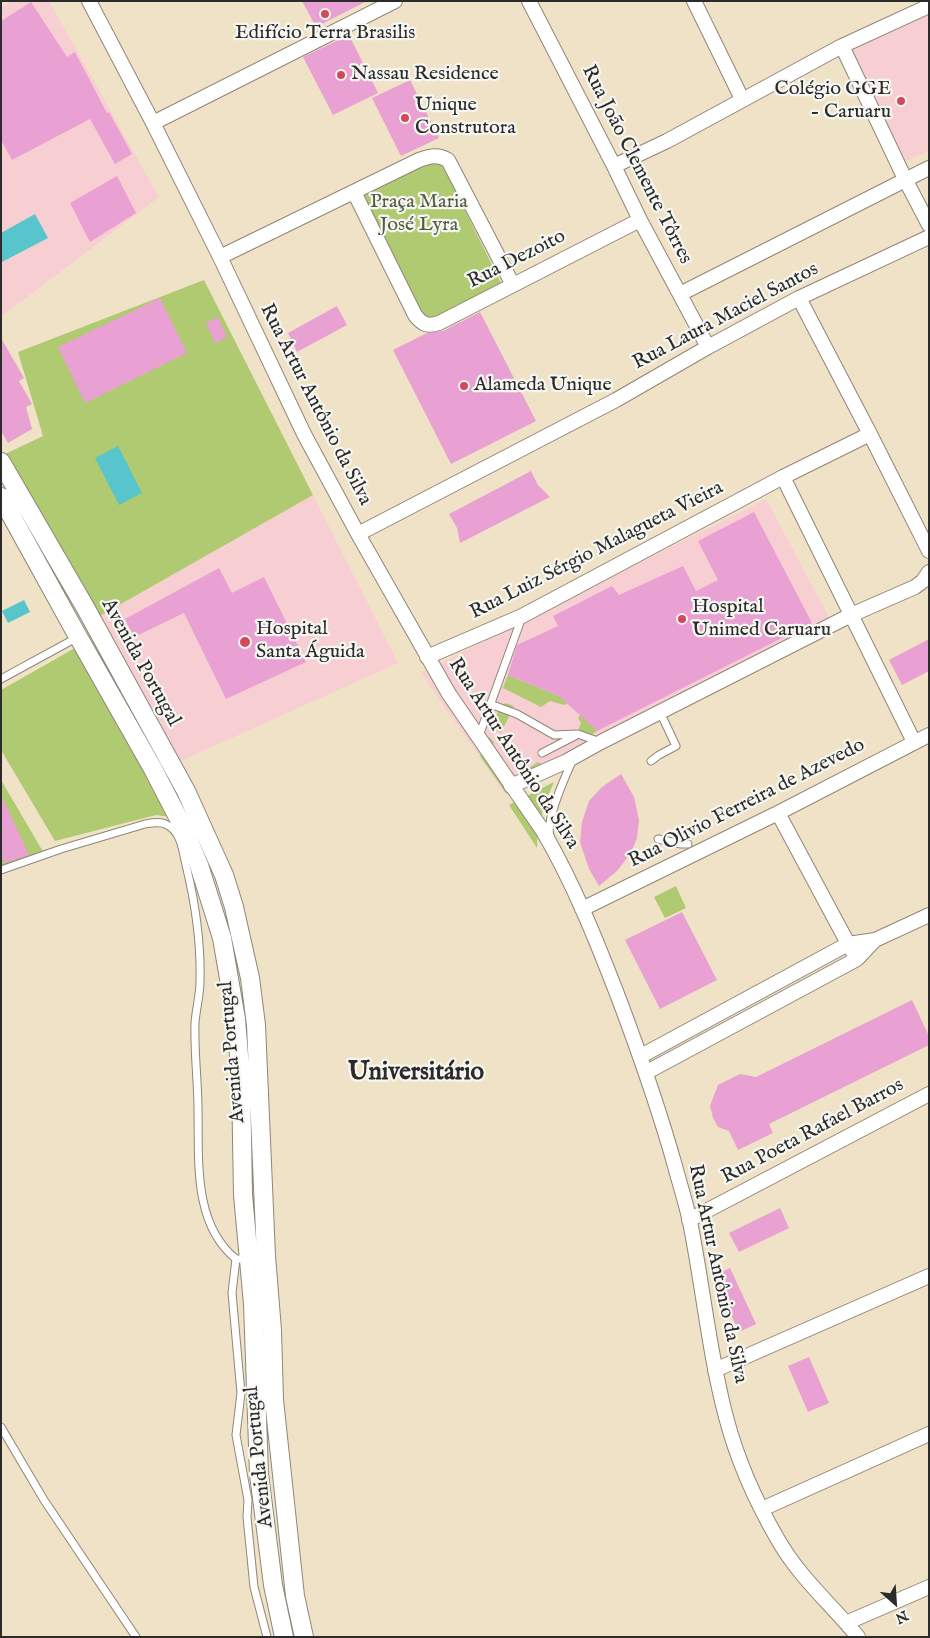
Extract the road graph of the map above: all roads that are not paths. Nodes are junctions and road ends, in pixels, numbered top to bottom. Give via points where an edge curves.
1 (88, 1) edge
2 (395, 1) edge
3 (529, 1) edge
4 (694, 1) edge
5 (929, 6) edge
6 (842, 46) junction
7 (742, 99) junction
8 (153, 123) junction
9 (614, 166) junction
10 (929, 168) edge
11 (905, 179) junction
12 (354, 192) junction
13 (640, 220) junction
14 (929, 225) edge
15 (929, 237) edge
16 (220, 257) junction
17 (512, 285) junction
18 (680, 294) junction
19 (799, 298) junction
20 (708, 347) junction
21 (870, 434) junction
22 (1, 462) edge
23 (783, 476) junction
24 (3, 505) edge
25 (358, 534) junction
26 (929, 551) edge
27 (929, 572) edge
28 (851, 615) junction
29 (522, 616) junction
30 (79, 637) junction
31 (427, 657) junction
32 (1, 679) edge
33 (490, 704) junction
34 (660, 712) junction
35 (578, 734) junction
36 (929, 735) edge
37 (478, 739) junction
38 (601, 742) junction
39 (914, 742) junction
40 (542, 753) dead end
41 (574, 757) junction
42 (652, 761) dead end
43 (511, 786) junction
44 (778, 813) junction
45 (658, 838) dead end
46 (688, 844) dead end
47 (556, 853) junction
48 (1, 870) edge
49 (234, 907) junction
50 (582, 909) junction
51 (214, 912) junction
52 (929, 915) edge
53 (875, 940) junction
54 (848, 944) junction
55 (857, 959) junction
56 (641, 1056) junction
57 (647, 1072) junction
58 (929, 1094) edge
59 (689, 1220) junction
60 (243, 1259) junction
61 (929, 1276) edge
62 (715, 1370) junction
63 (1, 1427) edge
64 (929, 1434) edge
65 (762, 1509) junction
66 (929, 1587) edge
67 (846, 1623) junction
68 (136, 1637) edge
69 (266, 1637) edge
70 (284, 1637) edge
71 (304, 1637) edge
72 (858, 1637) edge

1 - 8 street, Rua Artur Antônio da Silva
2 - 8 street
3 - 9 street, Rua João Clemente Tôrres
4 - 7 street
5 - 6 street
6 - 7 street
6 - 11 street
7 - 9 street
8 - 16 street, Rua Artur Antônio da Silva
9 - 13 street, Rua João Clemente Tôrres
10 - 11 street
11 - 14 street
11 - 18 street
12 - 16 street
12 - 17 street via 419,160 431,156 448,160
12 - 17 street, Rua Dezoito via 415,315 424,325 439,323
13 - 17 street, Rua Dezoito
13 - 18 street, Rua João Clemente Tôrres
15 - 19 street, Rua Laura Maciel Santos
16 - 25 street, Rua Artur Antônio da Silva via 304,434
18 - 20 street, Rua João Clemente Tôrres
19 - 20 street, Rua Laura Maciel Santos
19 - 21 street
20 - 25 street, Rua Laura Maciel Santos via 616,400
21 - 23 street, Rua Luiz Sérgio Malagueta Vieira
21 - 26 street
22 - 49 street, Avenida Portugal via 186,791 224,875
23 - 28 street
23 - 29 street, Rua Luiz Sérgio Malagueta Vieira
24 - 30 street, Avenida Portugal
25 - 31 street, Rua Artur Antônio da Silva
27 - 28 street via 915,587
28 - 34 street
28 - 39 street
29 - 31 street, Rua Luiz Sérgio Malagueta Vieira
29 - 33 lane
30 - 32 lane
30 - 51 street, Avenida Portugal via 182,825
31 - 37 street, Rua Artur Antônio da Silva
33 - 35 lane via 517,714 554,735
33 - 37 lane
34 - 38 street
34 - 42 lane via 676,746
35 - 38 lane
35 - 40 lane
36 - 39 street, Rua Olivio Ferreira de Azevedo
37 - 43 street, Rua Artur Antônio da Silva
38 - 41 street
39 - 44 street, Rua Olivio Ferreira de Azevedo
41 - 43 street
41 - 47 lane via 548,830
43 - 47 street, Rua Artur Antônio da Silva
44 - 50 street, Rua Olivio Ferreira de Azevedo
44 - 54 street
45 - 46 lane
47 - 50 street, Rua Artur Antônio da Silva
48 - 60 lane via 145,824 167,824 178,837 191,883 198,946 200,982 195,1022 199,1179 206,1213 215,1235 228,1253
49 - 51 street
49 - 71 street, Avenida Portugal via 250,978 256,1024 274,1400 295,1596
50 - 56 street, Rua Artur Antônio da Silva
51 - 60 street, Avenida Portugal via 222,938 236,1019 241,1080
52 - 53 street
53 - 54 street
53 - 55 street
54 - 55 street
54 - 56 street
55 - 57 street
56 - 57 street, Rua Artur Antônio da Silva
57 - 59 street, Rua Artur Antônio da Silva
58 - 59 street, Rua Poeta Rafael Barros
59 - 62 street, Rua Artur Antônio da Silva
60 - 69 lane via 232,1293 241,1393 236,1435 248,1500 254,1588
60 - 70 street, Avenida Portugal via 253,1304 259,1474 273,1585
61 - 62 street
62 - 65 street, Rua Artur Antônio da Silva via 736,1448
63 - 68 lane via 44,1500
64 - 65 street
65 - 67 street, Rua Artur Antônio da Silva via 795,1567
66 - 67 street
67 - 72 street, Rua Artur Antônio da Silva

